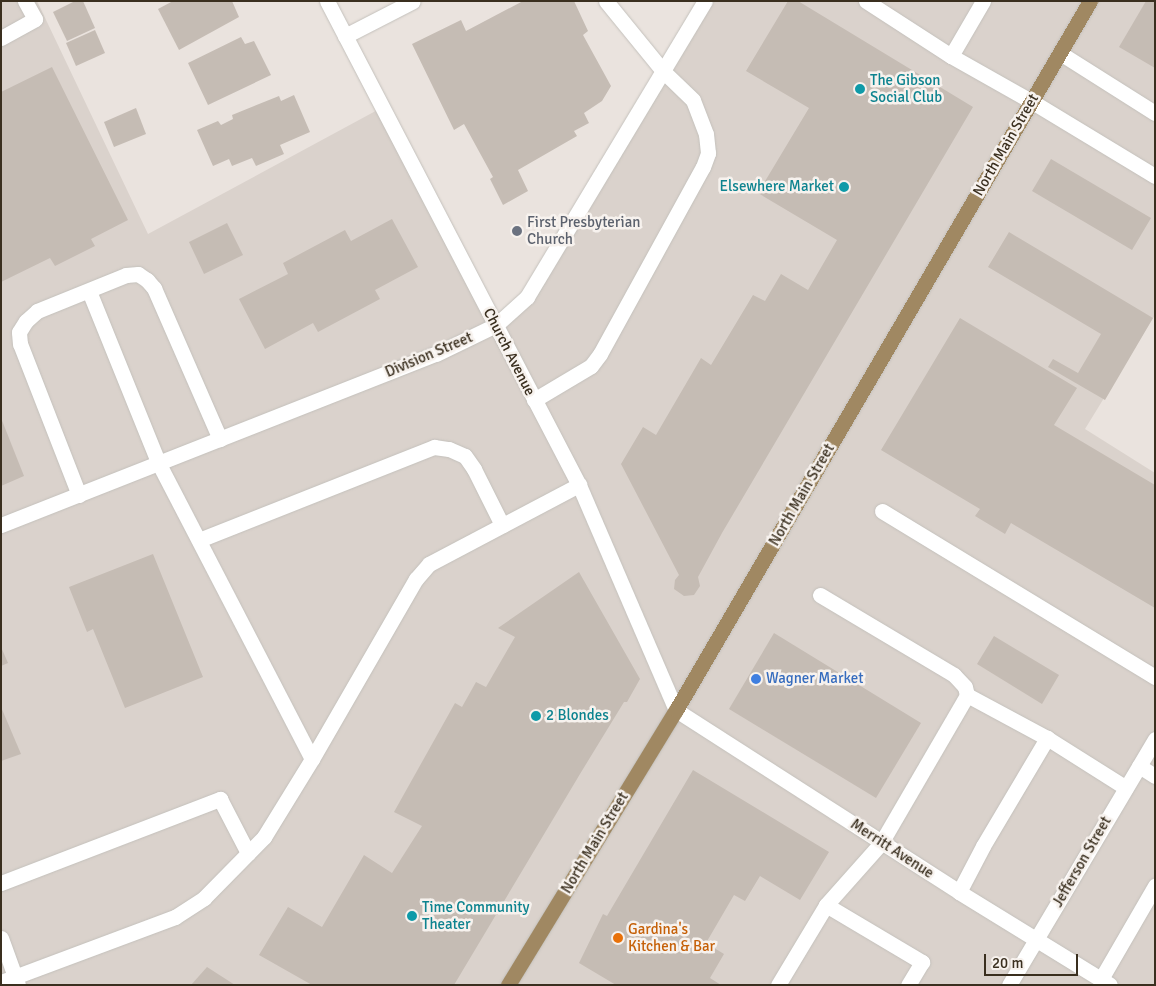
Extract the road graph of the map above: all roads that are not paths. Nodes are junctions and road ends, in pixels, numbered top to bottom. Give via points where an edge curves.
1 (26, 1) edge
2 (327, 1) edge
3 (413, 1) edge
4 (606, 1) edge
5 (705, 1) edge
6 (866, 1) edge
7 (983, 1) edge
8 (1090, 1) edge
9 (345, 36) junction
10 (1, 38) edge
11 (1060, 53) junction
12 (951, 56) junction
13 (663, 71) junction
14 (1032, 101) junction
15 (1155, 113) edge
16 (1155, 176) edge
17 (89, 290) junction
18 (496, 325) junction
19 (534, 400) junction
20 (220, 440) junction
21 (159, 464) junction
22 (579, 485) junction
23 (79, 495) junction
24 (882, 512) dead end
25 (1, 525) edge
26 (502, 525) junction
27 (199, 540) junction
28 (820, 595) dead end
29 (1155, 677) edge
30 (967, 695) junction
31 (676, 710) junction
32 (1047, 738) junction
33 (1155, 739) edge
34 (312, 759) junction
35 (1139, 766) junction
36 (1155, 776) edge
37 (1126, 788) junction
38 (881, 843) junction
39 (248, 853) junction
40 (1, 883) edge
41 (1155, 886) edge
42 (959, 892) junction
43 (826, 905) junction
44 (1, 938) edge
45 (1037, 940) junction
46 (12, 981) edge
47 (1106, 982) edge
48 (508, 985) edge
49 (778, 985) edge
50 (908, 985) edge
51 (1009, 985) edge

1 - 10 street via 35,19
2 - 9 street, Church Avenue
3 - 9 street
4 - 13 street
5 - 13 street, Division Street
6 - 12 street
7 - 12 street
8 - 11 main road, North Main Street
9 - 18 street, Church Avenue
11 - 14 main road, North Main Street
11 - 15 street
12 - 14 street
13 - 18 street, Division Street via 527,297
13 - 19 street via 693,100 700,114 708,153 703,167 600,354 590,366
14 - 16 street
14 - 31 main road, North Main Street
17 - 20 street via 126,275 138,274 154,288
17 - 21 street
17 - 23 street via 37,311 19,332 20,344
18 - 19 street, Church Avenue
18 - 20 street, Division Street via 436,354
19 - 22 street, Church Avenue
20 - 21 street, Division Street
21 - 23 street, Division Street
21 - 27 street
22 - 26 street
22 - 31 street, Church Avenue
23 - 25 street, Division Street
24 - 29 street
26 - 27 street via 465,456 434,447
26 - 34 street via 429,564 416,579
27 - 34 street
28 - 30 street via 954,675 965,687
30 - 32 street
30 - 38 street
31 - 38 street, Merritt Avenue
31 - 48 main road, North Main Street
32 - 37 street
32 - 42 street
33 - 35 street, Jefferson Street
34 - 39 street via 264,837
35 - 36 street
35 - 37 street, Jefferson Street
37 - 45 street, Jefferson Street
38 - 42 street, Merritt Avenue
38 - 43 street
39 - 40 street via 220,799
39 - 46 street via 204,898 175,917
41 - 47 street
42 - 45 street, Merritt Avenue
43 - 49 street
43 - 50 street via 922,962
44 - 46 street
45 - 47 street, Merritt Avenue
45 - 51 street, Jefferson Street

